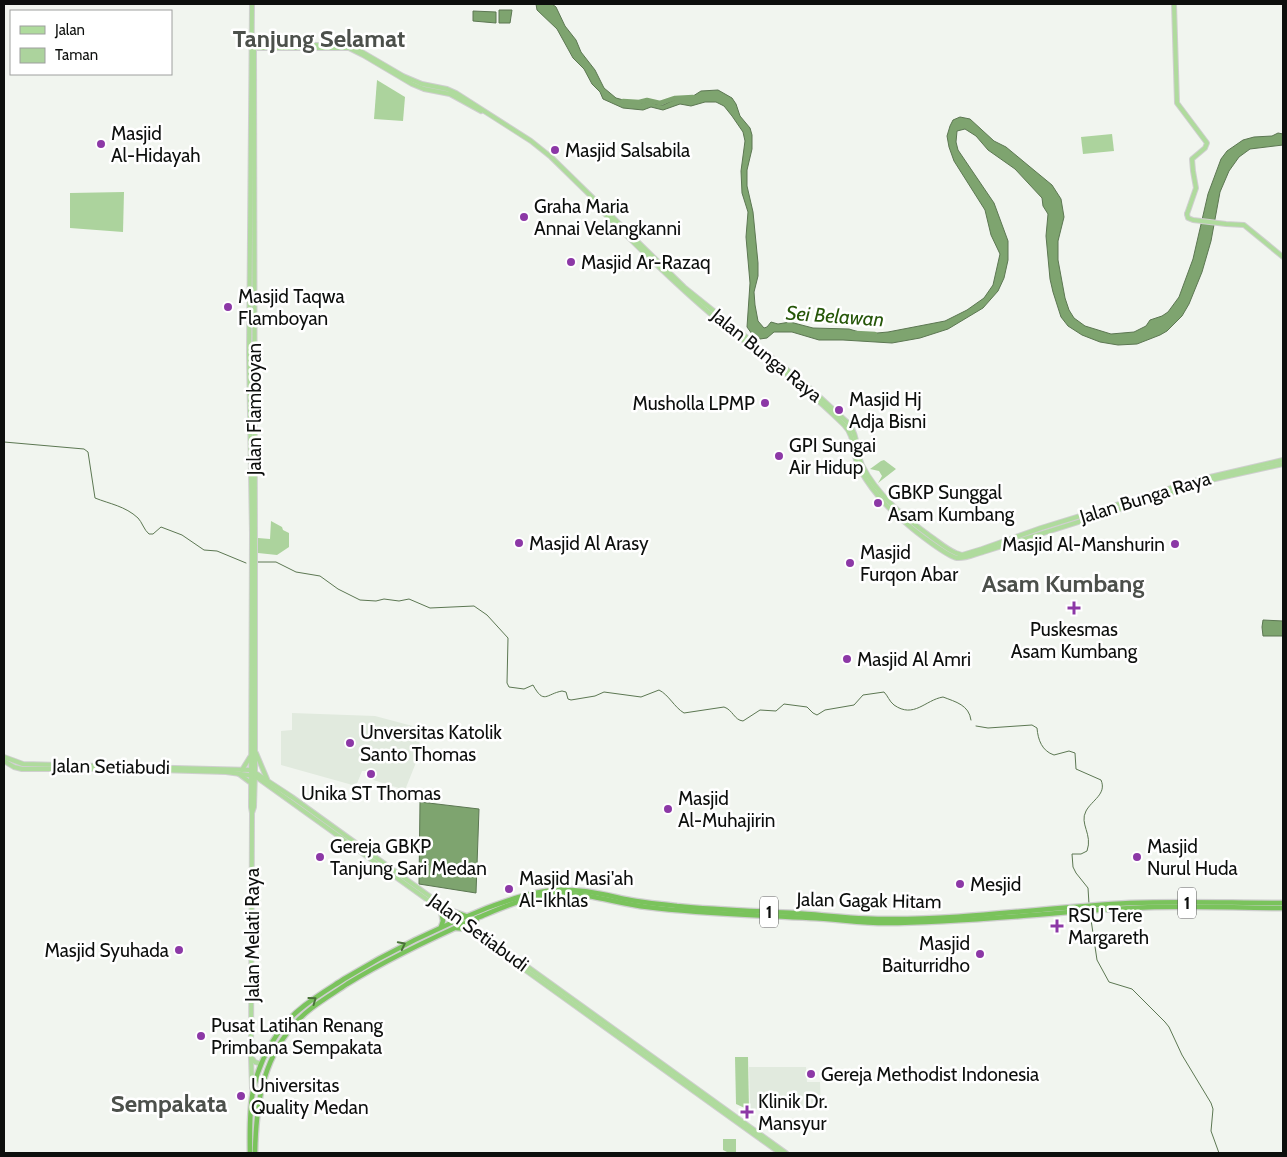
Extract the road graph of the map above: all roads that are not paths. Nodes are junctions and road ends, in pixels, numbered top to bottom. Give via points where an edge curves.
1 (252, 4) edge
2 (1174, 4) edge
3 (253, 47) junction
4 (1283, 256) edge
5 (1283, 460) edge
6 (1283, 464) edge
7 (1242, 471) junction
8 (253, 730) junction
9 (255, 748) junction
10 (251, 753) junction
11 (4, 757) edge
12 (4, 762) edge
13 (242, 770) junction
14 (238, 773) junction
15 (253, 773) junction
16 (268, 780) junction
17 (262, 781) junction
18 (253, 785) junction
19 (291, 799) junction
20 (394, 874) junction
21 (1283, 903) edge
22 (1221, 904) junction
23 (1283, 908) edge
24 (441, 910) junction
25 (448, 910) junction
26 (760, 914) junction
27 (467, 916) junction
28 (477, 918) junction
29 (458, 920) junction
30 (464, 924) junction
31 (441, 927) junction
32 (452, 929) junction
33 (468, 929) junction
34 (475, 930) junction
35 (538, 977) junction
36 (332, 991) junction
37 (251, 1058) junction
38 (261, 1064) junction
39 (252, 1089) junction
40 (250, 1153) edge
41 (255, 1153) edge
42 (780, 1153) edge
43 (786, 1153) edge

1 - 3 main road, Jalan Flamboyan
2 - 4 main road via 1177,103 1207,143 1192,161 1196,188 1187,214 1193,218 1244,225
3 - 7 main road, Jalan Bunga Raya via 350,45 424,89 456,96 533,146 684,290 846,427 853,438 858,459 885,503 908,525 950,555 961,558 983,552
3 - 8 main road, Jalan Flamboyan
5 - 7 main road, Jalan Bunga Raya
6 - 7 main road, Jalan Bunga Raya
8 - 9 main road, Jalan Flamboyan
8 - 10 main road, Jalan Flamboyan
9 - 15 main road, Jalan Flamboyan
9 - 16 main road
10 - 13 main road
10 - 15 main road, Jalan Flamboyan
11 - 13 main road, Jalan Setiabudi via 23,764
12 - 14 main road, Jalan Setiabudi via 22,769
13 - 15 main road, Jalan Setiabudi
14 - 15 main road, Jalan Setiabudi
14 - 18 main road
15 - 16 main road, Jalan Setiabudi
15 - 17 main road, Jalan Setiabudi
15 - 18 main road, Jalan Melati Raya
16 - 19 main road, Jalan Setiabudi
17 - 18 main road
17 - 19 main road, Jalan Setiabudi
18 - 37 main road, Jalan Melati Raya
19 - 20 main road, Jalan Setiabudi
20 - 24 main road, Jalan Setiabudi
20 - 25 main road, Jalan Setiabudi
21 - 22 highway, Jalan Gagak Hitam / 1
22 - 23 highway, Jalan Gagak Hitam / 1
22 - 26 highway, Jalan Gagak Hitam / 1 via 1130,903 1029,914 883,919
24 - 29 main road, Jalan Setiabudi
24 - 31 highway
25 - 27 highway
25 - 29 main road, Jalan Setiabudi
26 - 27 highway, Jalan Gagak Hitam / 1 via 679,906 568,889 525,895
26 - 28 highway, Jalan Gagak Hitam / 1 via 645,907 594,896 560,894 525,899
27 - 29 highway, Jalan Gagak Hitam / 1
28 - 30 highway, Jalan Gagak Hitam / 1
28 - 34 highway
29 - 30 main road, Jalan Setiabudi
29 - 31 highway, 1
30 - 32 highway, 1
30 - 33 main road, Jalan Setiabudi
30 - 34 main road, Jalan Setiabudi
36 -> 31 highway, 1 via 391,951
32 - 33 highway
32 - 36 highway, 1
33 - 35 main road, Jalan Setiabudi
34 - 35 main road, Jalan Setiabudi
35 - 42 main road, Jalan Setiabudi
35 - 43 main road, Jalan Setiabudi
38 -> 36 highway, 1 via 298,1010
36 - 41 highway, 1 via 291,1028 273,1057 260,1093
37 - 38 main road
37 - 39 main road, Jalan Melati Raya
38 - 39 highway, 1
39 - 40 highway, 1

